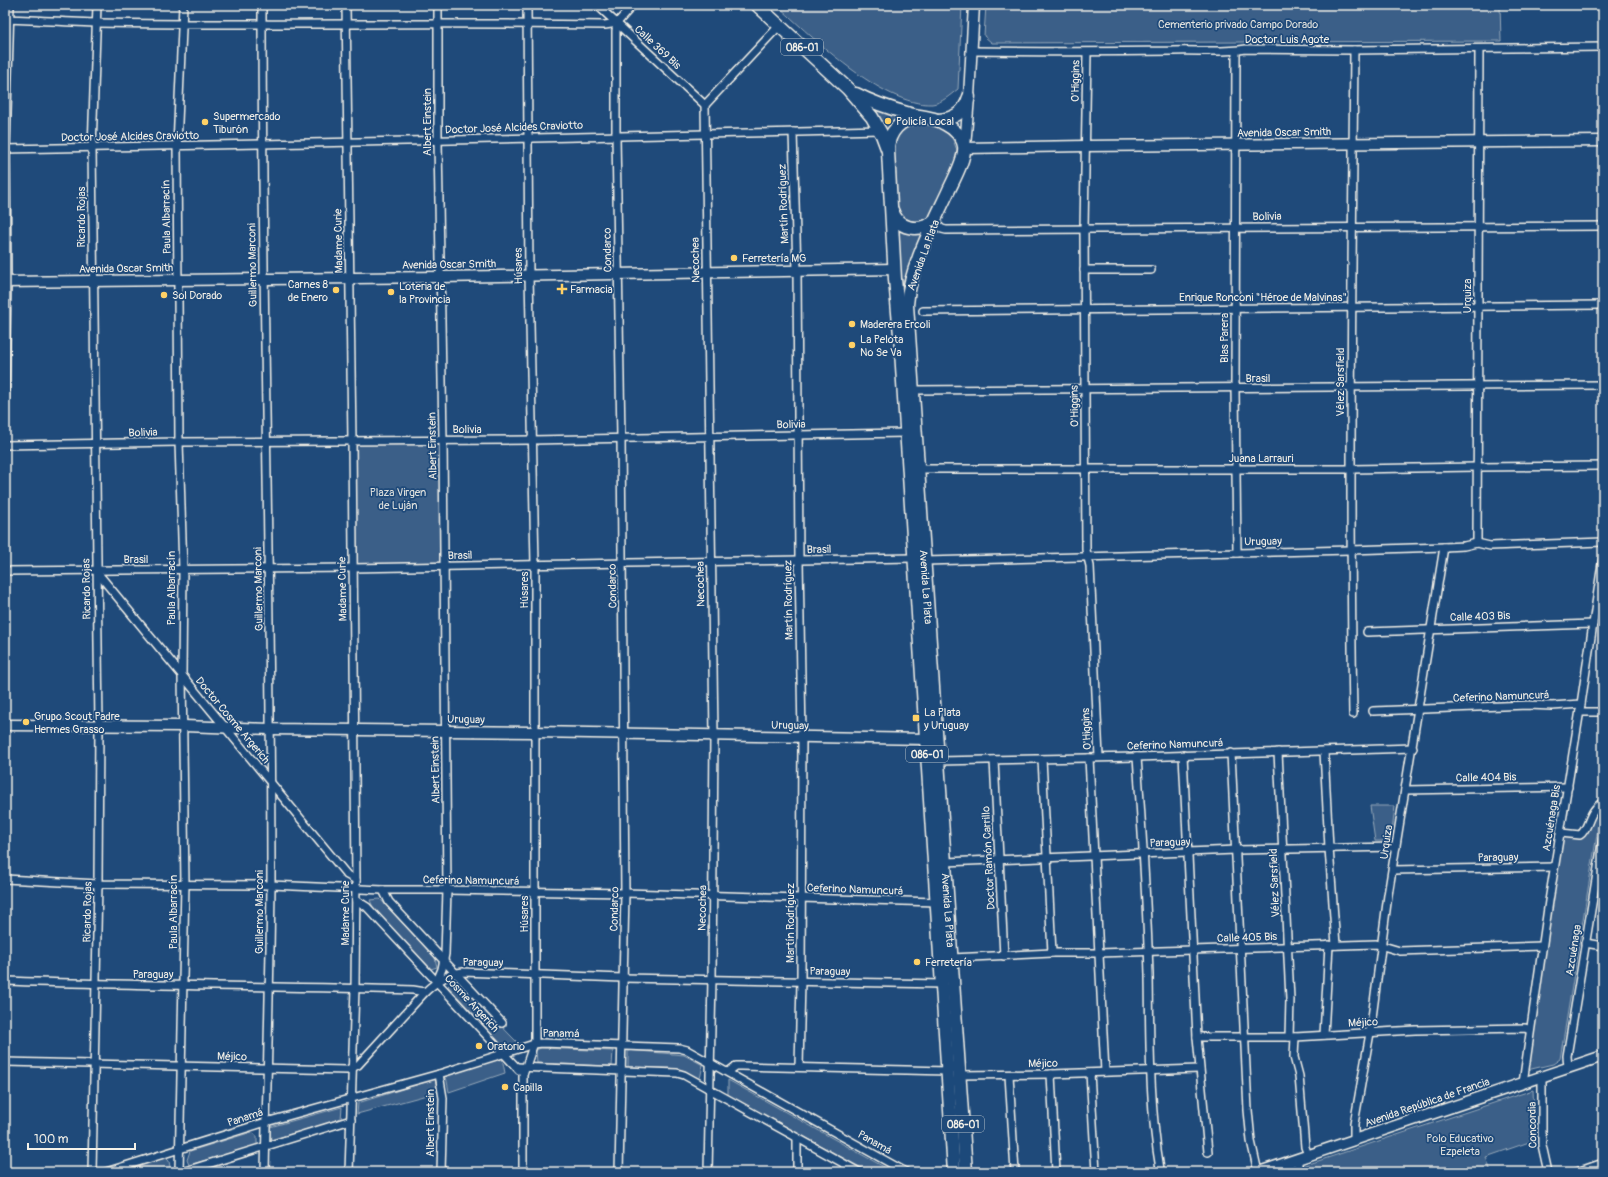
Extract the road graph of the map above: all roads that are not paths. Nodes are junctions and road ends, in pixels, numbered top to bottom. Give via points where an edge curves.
1 (10, 5) edge
2 (97, 5) edge
3 (183, 5) edge
4 (262, 5) edge
5 (346, 5) edge
6 (438, 5) edge
7 (527, 5) edge
8 (597, 5) edge
9 (633, 5) edge
10 (757, 5) edge
11 (974, 5) edge
12 (7, 19) edge
13 (97, 23) junction
14 (617, 23) junction
15 (182, 24) junction
16 (262, 24) junction
17 (346, 24) junction
18 (438, 24) junction
19 (527, 24) junction
20 (779, 26) junction
21 (1603, 47) edge
22 (1479, 49) junction
23 (1354, 50) junction
24 (972, 51) junction
25 (1236, 51) junction
26 (1087, 53) junction
27 (848, 89) junction
28 (969, 97) junction
29 (705, 105) junction
30 (925, 117) junction
31 (938, 120) junction
32 (880, 130) junction
33 (793, 132) junction
34 (705, 134) junction
35 (616, 135) junction
36 (528, 138) junction
37 (438, 141) junction
38 (1603, 141) edge
39 (347, 143) junction
40 (1478, 143) junction
41 (1353, 144) junction
42 (262, 145) junction
43 (1236, 145) junction
44 (177, 146) junction
45 (1085, 146) junction
46 (92, 148) junction
47 (965, 148) junction
48 (5, 149) edge
49 (888, 151) junction
50 (890, 201) junction
51 (934, 222) junction
52 (1353, 226) junction
53 (1479, 226) junction
54 (1603, 226) edge
55 (1236, 227) junction
56 (1084, 229) junction
57 (894, 269) junction
58 (796, 270) junction
59 (1084, 270) junction
60 (1151, 270) dead end
61 (706, 272) junction
62 (618, 274) junction
63 (529, 275) junction
64 (440, 277) junction
65 (263, 278) junction
66 (349, 278) junction
67 (178, 280) junction
68 (92, 281) junction
69 (6, 282) edge
70 (1603, 305) edge
71 (1478, 306) junction
72 (1352, 308) junction
73 (1235, 309) junction
74 (1084, 310) junction
75 (923, 311) dead end
76 (1603, 386) edge
77 (1478, 387) junction
78 (1350, 388) junction
79 (1085, 389) junction
80 (1235, 389) junction
81 (913, 390) junction
82 (5, 403) edge
83 (906, 433) junction
84 (799, 435) junction
85 (710, 436) junction
86 (621, 438) junction
87 (443, 440) junction
88 (532, 440) junction
89 (179, 442) junction
90 (266, 442) junction
91 (352, 442) junction
92 (5, 445) edge
93 (95, 445) junction
94 (1603, 466) edge
95 (1477, 467) junction
96 (1235, 468) junction
97 (919, 469) junction
98 (1086, 470) junction
99 (1352, 470) junction
100 (1603, 542) edge
101 (1477, 543) junction
102 (1444, 547) junction
103 (1350, 550) junction
104 (1237, 553) junction
105 (1087, 557) junction
106 (1603, 557) edge
107 (919, 559) junction
108 (799, 560) junction
109 (711, 562) junction
110 (622, 563) junction
111 (535, 565) junction
112 (443, 566) junction
113 (353, 568) junction
114 (269, 569) junction
115 (182, 570) junction
116 (5, 571) edge
117 (96, 571) junction
118 (1593, 624) junction
119 (1430, 629) junction
120 (1367, 632) dead end
121 (182, 676) junction
122 (1581, 704) junction
123 (1418, 710) junction
124 (1373, 711) dead end
125 (1580, 712) junction
126 (1603, 712) edge
127 (1353, 714) dead end
128 (5, 725) edge
129 (99, 726) junction
130 (184, 726) junction
131 (226, 728) junction
132 (270, 729) junction
133 (355, 730) junction
134 (445, 731) junction
135 (535, 732) junction
136 (624, 733) junction
137 (714, 735) junction
138 (802, 737) junction
139 (926, 739) junction
140 (1412, 748) junction
141 (1324, 751) junction
142 (1278, 752) junction
143 (1231, 754) junction
144 (1183, 755) junction
145 (1099, 757) junction
146 (1137, 757) junction
147 (1089, 758) junction
148 (1042, 759) junction
149 (994, 760) junction
150 (938, 761) junction
151 (270, 782) junction
152 (1568, 787) junction
153 (1405, 790) junction
154 (1603, 802) edge
155 (1561, 833) junction
156 (1603, 839) edge
157 (1329, 848) junction
158 (1396, 848) junction
159 (1236, 850) junction
160 (1284, 850) junction
161 (1189, 852) junction
162 (1143, 854) junction
163 (1095, 856) junction
164 (1047, 858) junction
165 (999, 860) junction
166 (945, 862) junction
167 (1554, 866) junction
168 (1393, 870) junction
169 (5, 879) edge
170 (356, 880) junction
171 (98, 884) junction
172 (185, 884) junction
173 (270, 885) junction
174 (356, 890) junction
175 (383, 890) junction
176 (447, 890) junction
177 (535, 892) junction
178 (625, 893) junction
179 (714, 896) junction
180 (802, 898) junction
181 (356, 900) junction
182 (937, 902) junction
183 (1586, 943) junction
184 (1333, 945) junction
185 (1288, 946) junction
186 (1382, 946) junction
187 (1542, 946) junction
188 (1603, 946) edge
189 (1240, 947) junction
190 (1194, 950) junction
191 (1148, 951) junction
192 (1052, 953) junction
193 (1099, 953) junction
194 (1004, 956) junction
195 (952, 958) junction
196 (445, 961) junction
197 (455, 973) junction
198 (535, 975) junction
199 (623, 978) junction
200 (712, 979) junction
201 (5, 981) edge
202 (437, 981) junction
203 (801, 981) junction
204 (97, 984) junction
205 (942, 984) junction
206 (184, 985) junction
207 (269, 986) junction
208 (356, 988) junction
209 (425, 992) junction
210 (502, 1023) dead end
211 (1530, 1030) junction
212 (1370, 1034) junction
213 (1324, 1035) junction
214 (1244, 1037) junction
215 (1292, 1037) junction
216 (1197, 1038) junction
217 (534, 1044) junction
218 (622, 1045) junction
219 (503, 1053) junction
220 (1603, 1056) edge
221 (5, 1062) edge
222 (710, 1062) junction
223 (95, 1066) junction
224 (181, 1066) junction
225 (517, 1067) junction
226 (526, 1067) junction
227 (799, 1067) junction
228 (1568, 1067) junction
229 (267, 1068) junction
230 (353, 1068) junction
231 (1199, 1069) junction
232 (622, 1070) junction
233 (1151, 1071) junction
234 (728, 1072) junction
235 (1105, 1072) junction
236 (954, 1073) junction
237 (1090, 1073) junction
238 (439, 1074) junction
239 (1051, 1074) junction
240 (522, 1075) junction
241 (1009, 1075) junction
242 (1542, 1076) junction
243 (1523, 1082) junction
244 (710, 1090) junction
245 (353, 1098) junction
246 (351, 1120) junction
247 (266, 1122) junction
248 (797, 1138) junction
249 (1354, 1140) junction
250 (266, 1146) junction
251 (180, 1150) junction
252 (1208, 1152) dead end
253 (1308, 1155) junction
254 (1298, 1158) junction
255 (1603, 1163) edge
256 (1160, 1169) dead end
257 (92, 1172) edge
258 (106, 1172) edge
259 (180, 1172) edge
260 (265, 1172) edge
261 (350, 1172) edge
262 (441, 1172) edge
263 (523, 1172) edge
264 (620, 1172) edge
265 (708, 1172) edge
266 (797, 1172) edge
267 (859, 1172) edge
268 (906, 1172) edge
269 (954, 1172) edge
270 (966, 1172) edge
271 (1015, 1172) edge
272 (1056, 1172) edge
273 (1096, 1172) edge
274 (1259, 1172) edge
275 (1298, 1172) edge
276 (1548, 1172) edge
277 (1577, 1172) edge

1 - 12 street
2 - 13 street, Ricardo Rojas
3 - 15 street, Paula Albarracín
4 - 16 street, Guillermo Marconi
5 - 17 street, Madame Curie
6 - 18 street, Albert Einstein
7 - 19 street, Húsares
8 - 14 street, Calle 369 Bis
9 - 14 street
10 - 20 main road, Avenida La Plata / 086-01
11 - 24 main road
12 - 13 street
12 - 48 street
13 - 15 street
13 - 46 street, Ricardo Rojas
14 - 19 street
14 - 29 street, Calle 369 Bis
14 - 35 street, Condarco
15 - 16 street
15 - 44 street, Paula Albarracín
16 - 17 street
16 - 42 street, Guillermo Marconi
17 - 18 street
17 - 39 street, Madame Curie
18 - 19 street
18 - 37 street, Albert Einstein
19 - 36 street, Húsares
20 - 27 main road, Avenida La Plata / 086-01
20 - 29 street
21 - 22 street, Doctor Luis Agote
22 - 23 street, Doctor Luis Agote
22 - 40 street, Urquiza
23 - 25 street, Doctor Luis Agote
23 - 41 street, Vélez Sarsfield
24 - 26 street, Doctor Luis Agote
24 - 28 main road
25 - 26 street, Doctor Luis Agote
25 - 43 street, Blas Parera
26 - 45 street, O'Higgins
27 - 30 main road, Avenida La Plata / 086-01 via 880,104
27 - 32 main road, Avenida La Plata / 086-01
28 - 31 main road via 966,106 957,115 947,120
28 - 47 main road
29 - 34 street, Necochea
30 - 31 main road, Avenida La Plata
30 - 49 main road via 910,119 897,126 889,138
31 - 47 main road, Avenida La Plata via 955,131
32 - 33 street, Doctor José Alcides Craviotto
32 - 49 main road, Avenida La Plata / 086-01
33 - 34 street, Doctor José Alcides Craviotto
33 - 58 street, Martín Rodríguez
34 - 35 street, Doctor José Alcides Craviotto
34 - 61 street, Necochea
35 - 36 street, Doctor José Alcides Craviotto
35 - 62 street, Condarco
36 - 37 street, Doctor José Alcides Craviotto
36 - 63 street, Húsares
37 - 39 street, Doctor José Alcides Craviotto
37 - 64 street, Albert Einstein
38 - 40 main road, Avenida Oscar Smith
39 - 42 street, Doctor José Alcides Craviotto
39 - 66 street, Madame Curie
40 - 41 main road, Avenida Oscar Smith
40 - 53 street, Urquiza
41 - 43 main road, Avenida Oscar Smith
41 - 52 street, Vélez Sarsfield
42 - 44 street, Doctor José Alcides Craviotto
42 - 65 street, Guillermo Marconi
43 - 45 main road, Avenida Oscar Smith
43 - 55 street, Blas Parera
44 - 46 street, Doctor José Alcides Craviotto
44 - 67 street, Paula Albarracín
45 - 47 main road, Avenida Oscar Smith
45 - 56 street, O'Higgins
46 - 48 street, Doctor José Alcides Craviotto
46 - 68 street, Ricardo Rojas
47 - 51 main road, Avenida La Plata via 959,168
48 - 69 street
49 - 50 main road, Avenida La Plata
50 - 51 main road via 894,215 906,227 922,227
50 - 57 main road, Avenida La Plata / 086-01
51 - 56 street, Bolivia via 946,230
51 - 81 main road, Avenida La Plata / 086-01 via 908,292
52 - 53 street, Bolivia
52 - 55 street, Bolivia
52 - 72 street, Vélez Sarsfield
53 - 54 street, Bolivia
53 - 71 street, Urquiza
55 - 56 street, Bolivia
55 - 73 street, Blas Parera
56 - 59 street, O'Higgins
57 - 58 main road, Avenida Oscar Smith
57 - 83 main road, Avenida La Plata / 086-01
58 - 61 main road, Avenida Oscar Smith
58 - 84 street, Martín Rodríguez
59 - 60 street
59 - 74 street, O'Higgins
61 - 62 main road, Avenida Oscar Smith
61 - 85 street, Necochea
62 - 63 main road, Avenida Oscar Smith
62 - 86 street, Condarco
63 - 64 main road, Avenida Oscar Smith
63 - 88 street, Húsares
64 - 66 main road, Avenida Oscar Smith
64 - 87 street, Albert Einstein
65 - 66 main road, Avenida Oscar Smith
65 - 67 main road, Avenida Oscar Smith
65 - 90 street, Guillermo Marconi
66 - 91 street, Madame Curie
67 - 68 main road, Avenida Oscar Smith
67 - 89 street, Paula Albarracín
68 - 69 main road, Avenida Oscar Smith
68 - 93 street, Ricardo Rojas
69 - 82 street
70 - 71 street, Enrique Ronconi "Héroe de Malvinas"
71 - 72 street, Enrique Ronconi "Héroe de Malvinas"
71 - 77 street, Urquiza
72 - 73 street, Enrique Ronconi "Héroe de Malvinas"
72 - 78 street, Vélez Sarsfield
73 - 74 street, Enrique Ronconi "Héroe de Malvinas"
73 - 80 street, Blas Parera
74 - 75 street, Enrique Ronconi "Héroe de Malvinas"
74 - 79 street, O'Higgins
76 - 77 street, Brasil
77 - 78 street, Brasil
77 - 95 street, Urquiza
78 - 80 street, Brasil
78 - 99 street, Vélez Sarsfield
79 - 80 street, Brasil
79 - 81 street, Brasil
79 - 98 street, O'Higgins
80 - 96 street, Blas Parera
81 - 97 main road, Avenida La Plata / 086-01
83 - 84 street, Bolivia
83 - 107 main road, Avenida La Plata / 086-01
84 - 85 street, Bolivia
84 - 108 street, Martín Rodríguez
85 - 86 street, Bolivia
85 - 109 street, Necochea
86 - 88 street, Bolivia
86 - 110 street, Condarco
87 - 88 street, Bolivia
87 - 91 street, Bolivia
87 - 112 street, Albert Einstein
88 - 111 street, Húsares
89 - 90 street, Bolivia
89 - 93 street, Bolivia
89 - 115 street, Paula Albarracín
90 - 91 street, Bolivia
90 - 114 street, Guillermo Marconi
91 - 113 street, Madame Curie
92 - 93 street, Bolivia
93 - 117 street, Ricardo Rojas
94 - 95 street, Juana Larrauri
95 - 99 street, Juana Larrauri
95 - 101 street, Urquiza
96 - 98 street, Juana Larrauri
96 - 99 street, Juana Larrauri
96 - 104 street, Blas Parera
97 - 98 street, Juana Larrauri
97 - 107 main road, Avenida La Plata / 086-01
98 - 105 street, O'Higgins
99 - 103 street, Vélez Sarsfield
100 - 101 street, Uruguay via 1490,546
101 - 102 street, Uruguay
102 - 103 street, Uruguay
102 - 119 street, Urquiza
103 - 104 street, Uruguay
103 - 127 street, Vélez Sarsfield
104 - 105 street, Uruguay
105 - 107 street, Uruguay
105 - 145 street, O'Higgins via 1090,566
106 - 118 street, Azcuénaga Bis
107 - 108 street, Brasil
107 - 139 main road, Avenida La Plata / 086-01
107 - 150 main road, Avenida La Plata / 086-01
108 - 109 street, Brasil
108 - 138 street, Martín Rodríguez
109 - 110 street, Brasil
109 - 137 street, Necochea
110 - 111 street, Brasil
110 - 136 street, Condarco
111 - 112 street, Brasil
111 - 135 street, Húsares
112 - 113 street, Brasil
112 - 134 street, Albert Einstein
113 - 114 street, Brasil
113 - 133 street, Madame Curie
114 - 115 street, Brasil
114 - 132 street, Guillermo Marconi
115 - 117 street, Brasil
115 - 121 street, Paula Albarracín
116 - 117 street, Brasil
117 - 121 street, Doctor Cosme Argerich
117 - 129 street, Ricardo Rojas
118 - 119 street, Calle 403 Bis
118 - 122 street, Azcuénaga Bis
119 - 120 street, Calle 403 Bis
119 - 123 street, Urquiza
121 - 130 street, Paula Albarracín
121 - 131 street, Doctor Cosme Argerich
122 - 123 street, Ceferino Namuncurá
122 - 125 street, Azcuénaga Bis
123 - 124 street, Ceferino Namuncurá
123 - 140 street, Urquiza
125 - 126 street
125 - 152 street, Azcuénaga Bis
128 - 129 main road, Uruguay
129 - 130 main road, Uruguay
129 - 171 street, Ricardo Rojas
130 - 131 main road, Uruguay
130 - 172 street, Paula Albarracín
131 - 132 main road, Uruguay
131 - 151 street, Doctor Cosme Argerich
132 - 133 main road, Uruguay
132 - 151 street, Guillermo Marconi
133 - 134 main road, Uruguay
133 - 170 street, Madame Curie
134 - 135 main road, Uruguay
134 - 176 street, Albert Einstein
135 - 136 main road, Uruguay
135 - 177 street, Húsares
136 - 137 main road, Uruguay
136 - 178 street, Condarco
137 - 138 main road, Uruguay
137 - 179 street, Necochea
138 - 139 main road, Uruguay
138 - 180 street, Martín Rodríguez
139 - 182 main road, Avenida La Plata / 086-01
140 - 141 street, Ceferino Namuncurá
140 - 153 street, Urquiza
141 - 142 street, Ceferino Namuncurá
141 - 157 street
142 - 143 street, Ceferino Namuncurá
142 - 160 street, Vélez Sarsfield
143 - 144 street, Ceferino Namuncurá
143 - 159 street
144 - 146 street, Ceferino Namuncurá
144 - 161 street
145 - 146 street, Ceferino Namuncurá
145 - 147 street, Ceferino Namuncurá
146 - 162 street
147 - 148 street, Ceferino Namuncurá
147 - 163 street, O'Higgins
148 - 149 street, Ceferino Namuncurá
148 - 164 street
149 - 150 street, Ceferino Namuncurá
149 - 165 street, Doctor Ramón Carrillo
150 - 166 main road, Avenida La Plata / 086-01
151 - 170 street, Doctor Cosme Argerich via 347,875
151 - 173 street, Guillermo Marconi
152 - 153 street, Calle 404 Bis
152 - 155 street, Azcuénaga Bis
153 - 158 street, Urquiza
154 - 155 street via 1590,815 1583,833
155 - 167 street, Azcuénaga Bis
156 - 183 street, Azcuénaga
157 - 158 street, Paraguay
157 - 160 street, Paraguay
157 - 184 street
158 - 168 street, Urquiza
159 - 160 street, Paraguay
159 - 161 street, Paraguay
159 - 189 street
160 - 185 street, Vélez Sarsfield
161 - 162 street, Paraguay
161 - 190 street
162 - 163 street, Paraguay
162 - 191 street
163 - 164 street, Paraguay
163 - 193 street, O'Higgins
164 - 165 street, Paraguay
164 - 192 street
165 - 166 street, Paraguay
165 - 194 street, Doctor Ramón Carrillo
166 - 195 main road, Avenida La Plata / 086-01
167 - 168 street, Paraguay
167 - 187 street, Azcuénaga Bis
168 - 186 street, Urquiza
169 - 171 street, Ceferino Namuncurá
170 - 174 street, Madame Curie
171 - 172 street, Ceferino Namuncurá
171 - 204 street, Ricardo Rojas
172 - 173 street, Ceferino Namuncurá
172 - 206 street, Paula Albarracín
173 - 174 street, Ceferino Namuncurá
173 - 207 street, Guillermo Marconi
174 - 175 street, Ceferino Namuncurá
174 - 181 street, Madame Curie
175 - 176 street, Ceferino Namuncurá
175 - 196 street via 389,902
176 - 177 street, Ceferino Namuncurá
176 - 196 street, Albert Einstein
177 - 178 street, Ceferino Namuncurá
177 - 198 street, Húsares
178 - 179 street, Ceferino Namuncurá
178 - 199 street, Condarco
179 - 180 street, Ceferino Namuncurá
179 - 200 street, Necochea
180 - 182 street, Ceferino Namuncurá
180 - 203 street, Martín Rodríguez
181 - 202 street, Cosme Argerich via 367,907
181 - 208 street, Madame Curie
182 - 205 main road, Avenida La Plata / 086-01
183 - 188 street
183 - 228 street, Azcuénaga via 1567,1056
184 - 185 street, Calle 405 Bis
184 - 186 street, Calle 405 Bis
184 - 213 street
185 - 189 street, Calle 405 Bis
185 - 215 street, Vélez Sarsfield
186 - 187 street, Calle 405 Bis via 1400,951
186 - 212 street, Urquiza
187 - 211 street, Azcuénaga Bis
189 - 190 street, Calle 405 Bis
189 - 214 street
190 - 191 street, Calle 405 Bis
190 - 216 street
191 - 193 street, Calle 405 Bis
191 - 233 street
192 - 193 street, Calle 405 Bis
192 - 194 street, Calle 405 Bis
193 - 235 street, O'Higgins
194 - 195 street, Calle 405 Bis
195 - 236 main road, Avenida La Plata / 086-01
196 - 197 street
196 - 202 street, Albert Einstein
197 - 198 street, Paraguay
197 - 202 street, Paraguay
197 - 210 street
198 - 199 street, Paraguay
198 - 217 street, Húsares
199 - 200 street, Paraguay
199 - 218 street, Condarco
200 - 203 street, Paraguay
200 - 222 street, Necochea
201 - 204 street, Paraguay
202 - 209 street, Paraguay
202 - 219 street, Cosme Argerich
203 - 205 street, Paraguay
203 - 227 street, Martín Rodríguez
204 - 206 street, Paraguay
204 - 223 street, Ricardo Rojas
205 - 236 main road, Avenida La Plata / 086-01
206 - 207 street, Paraguay
206 - 224 street, Paula Albarracín
207 - 208 street, Paraguay
207 - 229 street, Guillermo Marconi
208 - 209 street, Paraguay
208 - 230 street, Madame Curie
209 - 230 street
211 - 212 street, Méjico via 1415,1030
211 - 243 street, Azcuénaga Bis
212 - 213 street, Méjico
212 - 249 street, Urquiza via 1354,1124
213 - 215 street, Méjico
214 - 215 street, Méjico
214 - 216 street, Méjico
214 - 274 street via 1251,1141
215 - 253 street, Vélez Sarsfield via 1294,1057 1300,1076 1305,1147
216 - 231 street
217 - 218 street, Panamá
217 - 219 street, Panamá
217 - 226 street, Húsares
218 - 222 street, Panamá via 679,1048
218 - 232 street, Condarco
219 - 225 street, Cosme Argerich
219 - 238 street, Panamá
220 - 228 main road, Avenida República de Francia
221 - 223 street, Méjico
222 - 234 street, Panamá
222 - 244 street, Necochea
223 - 224 street, Méjico
223 - 257 street, Ricardo Rojas
224 - 229 street, Méjico
224 - 251 street, Paula Albarracín
225 - 226 street
225 - 240 street, Cosme Argerich
226 - 232 street
226 - 240 street, Húsares
227 - 234 street, Méjico via 736,1066
227 - 236 street, Méjico
228 - 242 main road, Avenida República de Francia
229 - 230 street, Méjico
229 - 247 street, Guillermo Marconi
230 - 245 street, Madame Curie
231 - 233 street, Méjico
231 - 252 street
232 - 244 street via 677,1073
232 - 264 street, Condarco
233 - 235 street, Méjico
233 - 256 street via 1155,1142
234 - 268 street, Panamá
235 - 237 street, Méjico
236 - 241 street, Méjico
236 - 269 main road, Avenida La Plata / 086-01
236 - 270 main road, Avenida La Plata / 086-01
237 - 239 street, Méjico
237 - 273 street
238 - 245 street, Panamá
238 - 262 street, Albert Einstein via 443,1098
239 - 241 street, Méjico
239 - 272 street
240 - 263 street, Húsares
241 - 271 street
242 - 243 main road, Avenida República de Francia
242 - 276 street, Concordia via 1542,1145
243 - 249 main road, Avenida República de Francia
244 - 248 street
244 - 265 street, Necochea
245 - 246 street, Madame Curie
245 - 247 street, Panamá
246 - 250 street
246 - 261 street, Madame Curie
247 - 250 street, Guillermo Marconi
247 - 251 street, Panamá
248 - 266 street
248 - 267 street
249 - 253 main road, Avenida República de Francia
250 - 259 street
250 - 260 street, Guillermo Marconi
251 - 258 street, Panamá
251 - 259 street, Paula Albarracín
253 - 254 main road, Avenida República de Francia
254 - 274 main road, Avenida República de Francia
254 - 275 street
255 - 277 street

